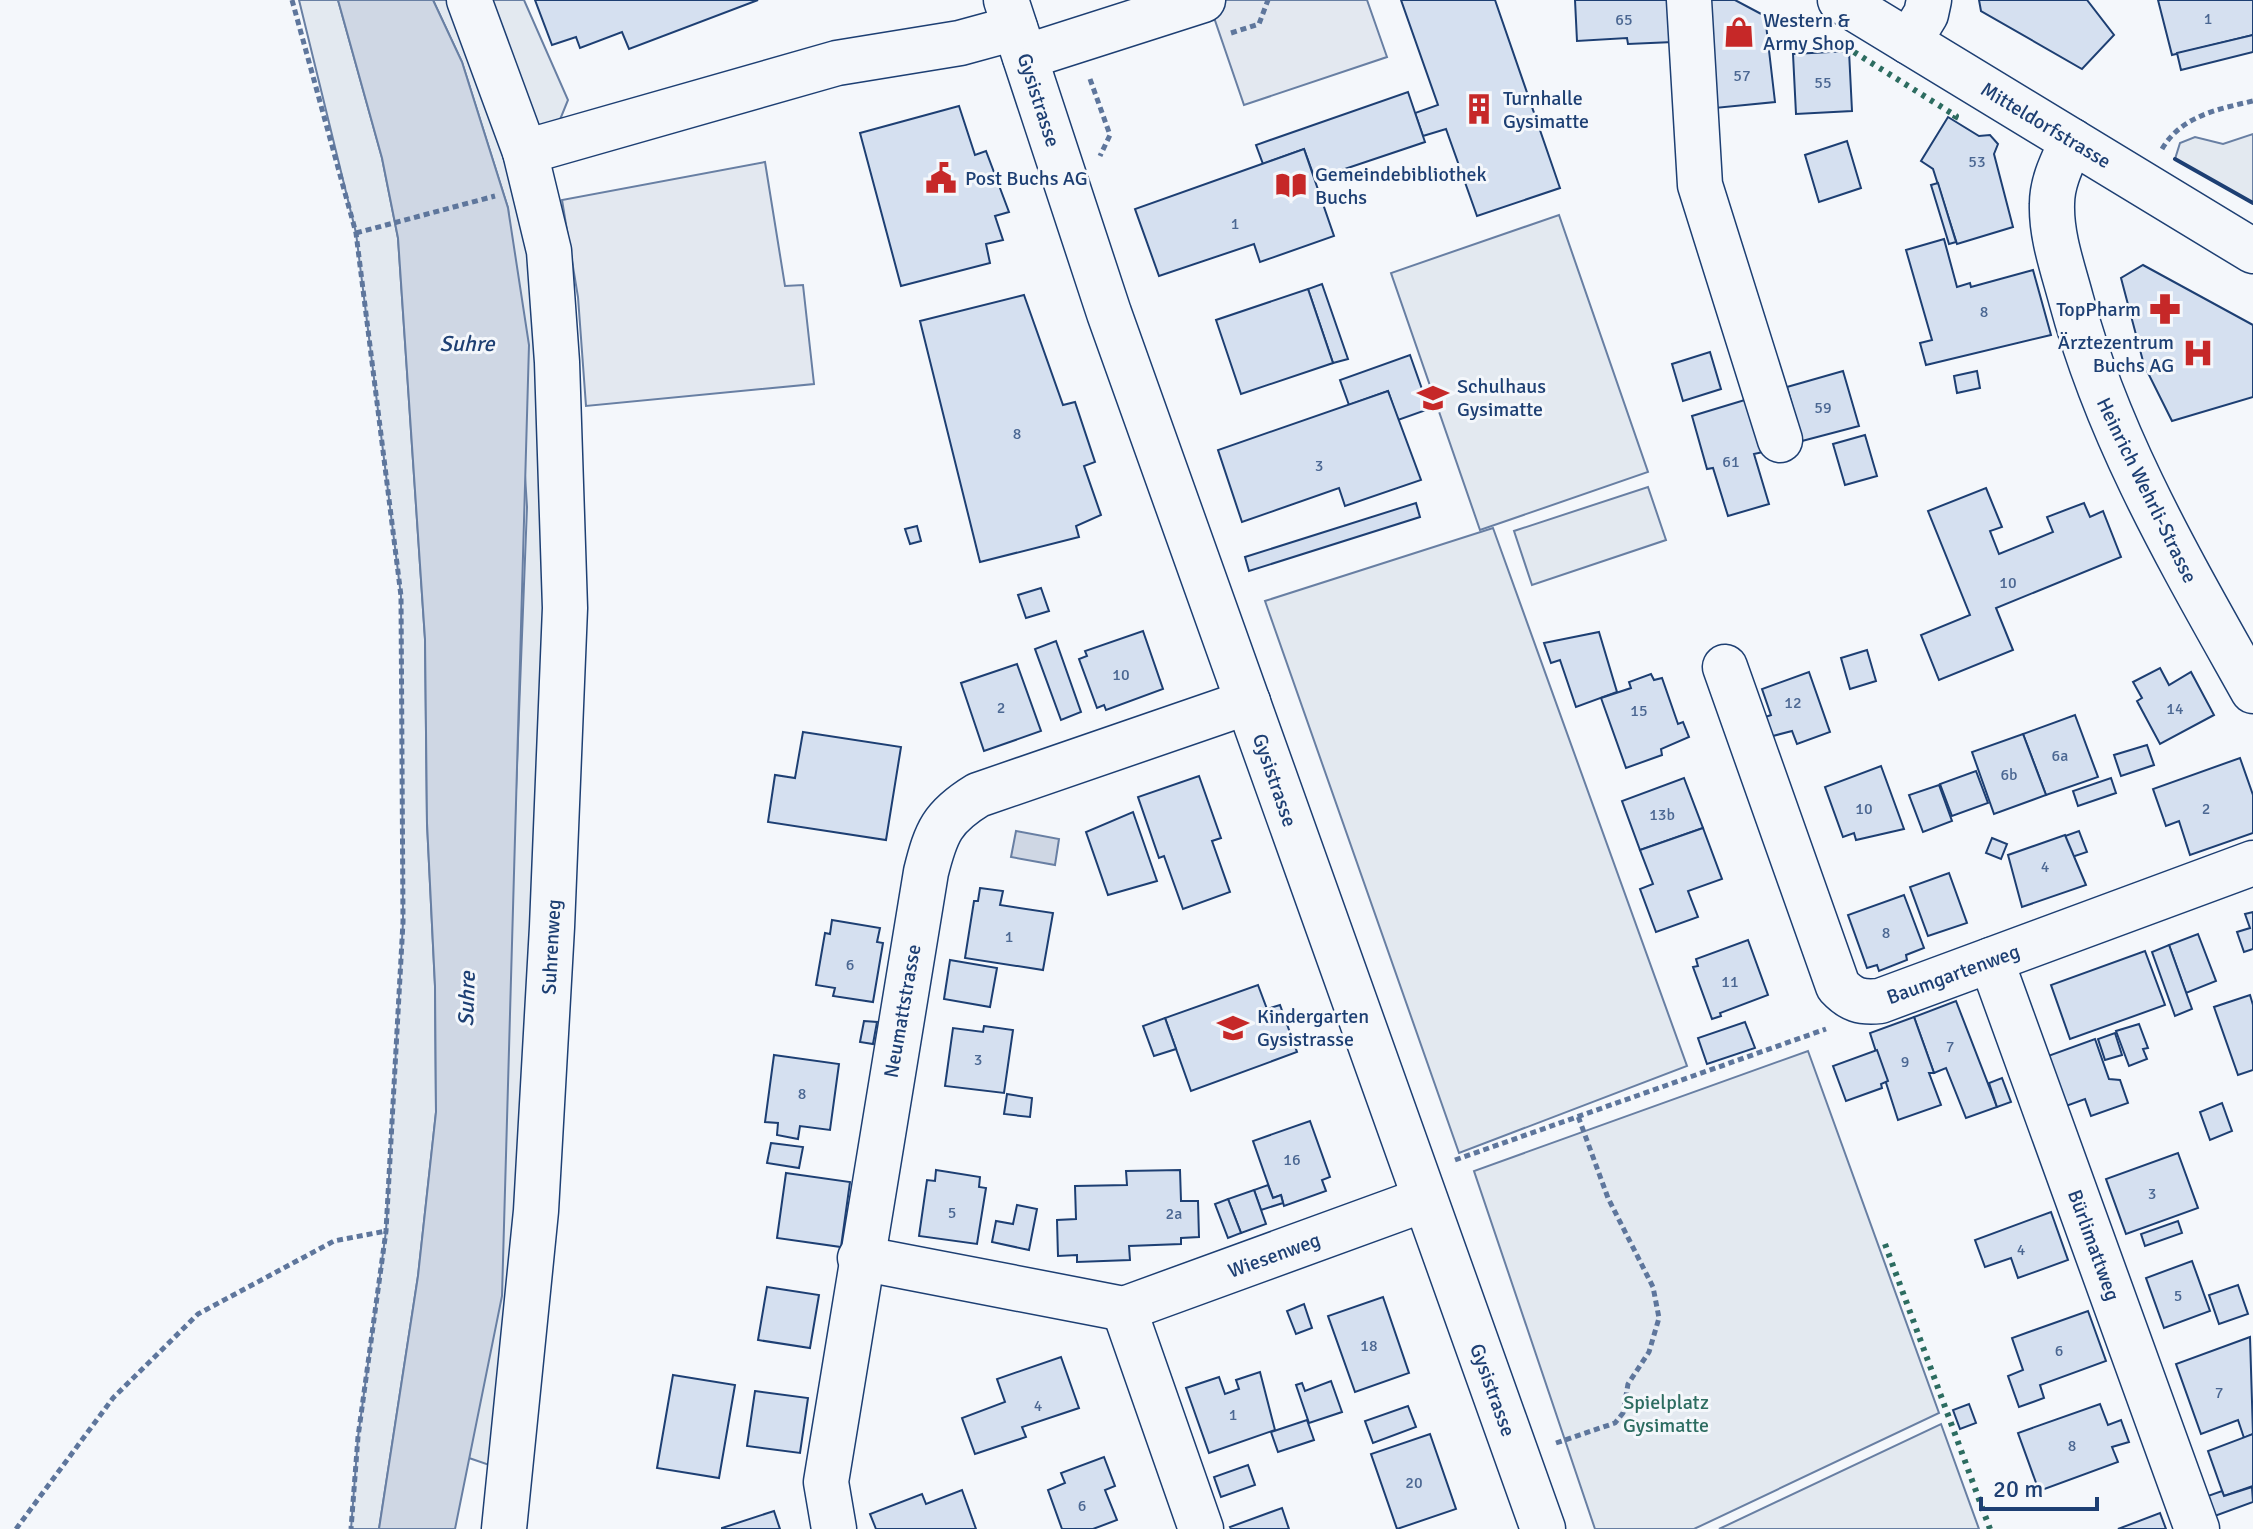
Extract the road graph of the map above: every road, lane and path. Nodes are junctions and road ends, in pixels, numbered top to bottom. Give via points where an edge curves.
1 (292, 0) edge
2 (469, 0) edge
3 (1203, 0) edge
4 (1689, 0) edge
5 (1840, 0) edge
6 (1929, 0) edge
7 (1015, 28) edge
8 (1909, 42) junction
9 (1090, 77) dead end
10 (2253, 101) edge
11 (2072, 141) junction
12 (1100, 156) dead end
13 (529, 169) junction
14 (2142, 184) junction
15 (356, 233) junction
16 (2253, 251) edge
17 (1780, 440) dead end
18 (1725, 667) dead end
19 (2253, 691) edge
20 (1248, 702) junction
21 (2253, 863) edge
22 (1991, 960) junction
23 (1863, 1003) junction
24 (1578, 1116) junction
25 (1452, 1161) dead end
26 (1423, 1200) junction
27 (386, 1231) junction
28 (860, 1258) junction
29 (1124, 1309) junction
30 (1518, 1458) junction
31 (16, 1529) edge
32 (351, 1529) edge
33 (504, 1529) edge
34 (834, 1529) edge
35 (1201, 1529) edge
36 (1543, 1529) edge
37 (2197, 1529) edge

1 - 15 path
2 - 13 street
3 - 7 street
4 - 17 street via 1700,185
5 - 8 street, Mitteldorfstrasse
6 - 8 street
7 - 13 street, Gysistrasse via 960,43 837,63
7 - 20 street, Gysistrasse via 1109,313
8 - 11 street, Mitteldorfstrasse
9 - 12 path via 1110,135
10 - 14 path via 2199,114 2166,142
11 - 14 street, Mitteldorfstrasse
11 - 19 street, Heinrich Wehrli-Strasse via 2052,203 2056,244 2083,345 2122,449
13 - 15 path
13 - 33 street, Suhrenweg via 549,251 565,608 527,1326
14 - 16 street, Mitteldorfstrasse
15 - 27 path via 401,596 403,922
18 - 23 street, Baumgartenweg via 1838,986
20 - 26 street, Gysistrasse
20 - 28 street, Neumattstrasse via 978,795 954,810 936,835
21 - 22 street, Baumgartenweg
22 - 23 street, Baumgartenweg
22 - 37 street, Bürlimattweg
23 - 24 path via 1823,1030
24 - 25 path
24 - 30 path via 1608,1198 1653,1287 1659,1318 1615,1423
26 - 29 street, Wiesenweg
26 - 30 street, Gysistrasse
27 - 31 path via 334,1241 198,1314 113,1398
27 - 32 path
28 - 29 street
28 - 34 street, Neumattstrasse via 826,1482
29 - 35 street
30 - 36 street, Gysistrasse

